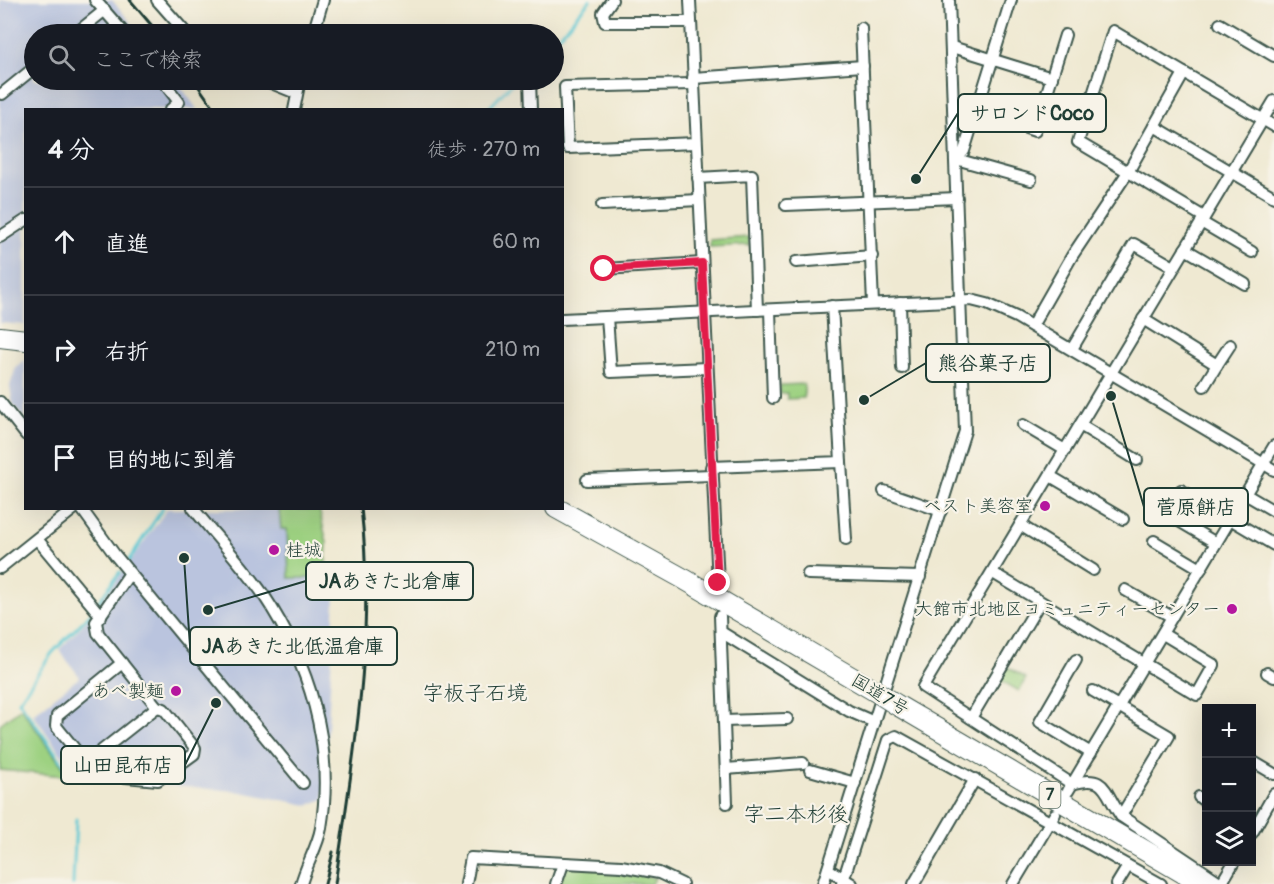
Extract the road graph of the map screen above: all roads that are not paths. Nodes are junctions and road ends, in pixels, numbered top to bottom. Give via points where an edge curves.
1 (95, 0) edge
2 (157, 0) edge
3 (323, 0) edge
4 (612, 0) edge
5 (690, 0) edge
6 (949, 0) edge
7 (1011, 0) edge
8 (105, 10) junction
9 (691, 22) junction
10 (88, 24) edge
11 (117, 24) edge
12 (178, 24) edge
13 (316, 24) edge
14 (1220, 24) dead end
15 (861, 28) dead end
16 (1065, 35) dead end
17 (952, 47) junction
18 (1274, 56) edge
19 (992, 59) junction
20 (863, 66) junction
21 (1184, 74) junction
22 (24, 76) edge
23 (1052, 78) junction
24 (693, 81) junction
25 (170, 90) edge
26 (289, 90) edge
27 (297, 90) edge
28 (530, 90) edge
29 (296, 93) junction
30 (2, 94) dead end
31 (1274, 101) edge
32 (172, 108) edge
33 (294, 108) edge
34 (531, 108) edge
35 (976, 111) junction
36 (1263, 119) junction
37 (1154, 126) junction
38 (1274, 126) edge
39 (696, 143) junction
40 (956, 159) junction
41 (1128, 172) junction
42 (1231, 172) junction
43 (698, 178) junction
44 (1031, 180) dead end
45 (1274, 197) edge
46 (957, 198) junction
47 (699, 200) junction
48 (870, 202) junction
49 (602, 205) dead end
50 (786, 205) dead end
51 (1203, 219) junction
52 (24, 220) edge
53 (0, 237) edge
54 (1185, 249) junction
55 (1252, 252) dead end
56 (872, 256) junction
57 (796, 262) dead end
58 (702, 263) junction
59 (1174, 267) junction
60 (604, 269) dead end
61 (1245, 284) dead end
62 (961, 300) junction
63 (900, 303) junction
64 (873, 304) junction
65 (832, 306) junction
66 (757, 310) junction
67 (770, 310) junction
68 (705, 313) junction
69 (607, 317) junction
70 (564, 319) edge
71 (1143, 320) junction
72 (1032, 326) junction
73 (0, 337) edge
74 (24, 340) edge
75 (1230, 345) dead end
76 (1072, 349) junction
77 (1217, 365) junction
78 (707, 368) junction
79 (902, 368) dead end
80 (1111, 372) junction
81 (1204, 386) dead end
82 (773, 398) dead end
83 (0, 402) edge
84 (1023, 425) dead end
85 (1080, 425) junction
86 (24, 432) edge
87 (1274, 446) edge
88 (1065, 450) junction
89 (1137, 460) dead end
90 (842, 462) junction
91 (1263, 463) junction
92 (1274, 470) edge
93 (711, 471) junction
94 (1050, 476) junction
95 (587, 480) dead end
96 (884, 491) dead end
97 (1245, 494) junction
98 (73, 510) edge
99 (83, 510) edge
100 (195, 510) edge
101 (560, 510) edge
102 (940, 511) junction
103 (1274, 512) edge
104 (1123, 519) dead end
105 (1231, 519) junction
106 (1020, 525) junction
107 (37, 539) junction
108 (846, 539) dead end
109 (1154, 541) dead end
110 (1216, 543) junction
111 (1274, 545) edge
112 (1, 565) edge
113 (1201, 569) junction
114 (1093, 570) dead end
115 (130, 573) junction
116 (808, 573) dead end
117 (993, 573) junction
118 (920, 577) junction
119 (718, 583) dead end
120 (1125, 590) dead end
121 (1040, 602) junction
122 (101, 616) junction
123 (720, 616) dead end
124 (1172, 617) junction
125 (721, 632) junction
126 (1163, 634) junction
127 (1076, 660) dead end
128 (122, 663) junction
129 (1144, 664) junction
130 (1093, 691) dead end
131 (1120, 706) junction
132 (157, 708) junction
133 (971, 718) junction
134 (787, 719) dead end
135 (724, 721) junction
136 (874, 722) junction
137 (1091, 753) junction
138 (86, 763) junction
139 (1256, 764) edge
140 (726, 769) junction
141 (1274, 774) edge
142 (975, 779) junction
143 (303, 783) dead end
144 (855, 783) junction
145 (1070, 788) junction
146 (1274, 794) edge
147 (727, 803) dead end
148 (1121, 816) junction
149 (1053, 818) junction
150 (1256, 824) edge
151 (563, 864) junction
152 (1128, 866) junction
153 (1231, 866) edge
154 (828, 869) junction
155 (659, 873) junction
156 (846, 882) edge
157 (302, 884) edge
158 (466, 884) edge
159 (556, 884) edge
160 (654, 884) edge
161 (682, 884) edge
162 (823, 884) edge
163 (914, 884) edge
164 (1013, 884) edge
165 (1117, 884) edge
166 (1161, 884) edge
167 (1202, 884) edge
168 (1221, 884) edge

1 - 8 street
2 - 12 street
3 - 13 street
4 - 9 street via 603,13 605,22
5 - 9 street
6 - 17 street
7 - 19 street
8 - 10 street
8 - 11 street
9 - 24 street
14 - 18 street
15 - 20 street
16 - 23 street
17 - 19 street
17 - 40 street
19 - 23 street
19 - 35 street
20 - 24 street
20 - 48 street
21 - 36 street
21 - 37 street
21 - 41 street via 1113,31 1078,142
22 - 30 street
23 - 35 street via 1035,131
24 - 39 street
24 - 39 street via 565,87 568,148
25 - 32 street via 179,102
26 - 29 street
27 - 29 street
28 - 34 street
29 - 33 street
31 - 36 street
35 - 40 street via 964,151
36 - 38 street
36 - 42 street
37 - 41 street
37 - 42 street
39 - 43 street
40 - 44 street
40 - 46 street
41 - 51 street
41 - 72 street via 1072,256
42 - 45 street
42 - 51 street
43 - 47 street
43 - 66 street via 752,175
46 - 48 street
46 - 62 street
47 - 49 street
47 - 58 street
48 - 50 street
48 - 56 street
51 - 54 street
51 - 55 street
52 - 53 street
54 - 59 street
54 - 61 street
56 - 57 street
56 - 64 street
58 - 60 street
58 - 68 street
59 - 71 street
59 - 76 street via 1134,244
62 - 63 street
62 - 72 street via 987,304
62 - 102 street via 965,431
63 - 64 street
63 - 79 street
64 - 65 street
65 - 67 street
65 - 90 street
66 - 67 street
66 - 68 street
67 - 82 street
68 - 69 street
68 - 78 street
69 - 70 street
69 - 78 street via 610,372
71 - 77 street
71 - 80 street
72 - 76 street
73 - 74 highway
75 - 77 street
76 - 80 street
77 - 81 street
78 - 93 street
80 - 85 street
80 - 91 street
83 - 86 street
84 - 88 street
85 - 88 street
85 - 89 street
87 - 91 street
88 - 94 street
90 - 93 street
90 - 108 street
91 - 92 street
91 - 97 street
93 - 95 street
93 - 119 street
94 - 104 street
94 - 106 street
96 - 102 street
97 - 103 street
97 - 105 street
98 - 107 street
99 - 115 street
100 - 157 street via 262,593 289,638 312,694 325,750 321,830
101 - 167 highway, 国道7号 / 7, bridge
102 - 118 street
105 - 110 street
105 - 110 street via 1181,490 1167,514
105 - 111 street
106 - 114 street
106 - 117 street
107 - 112 street
107 - 122 street
109 - 113 street
110 - 113 street
113 - 124 street
115 - 122 street
115 - 143 street
116 - 118 street
117 - 121 street
117 - 133 street via 922,687
118 - 136 street
120 - 124 street
121 - 129 street
121 - 133 street
122 - 128 street via 96,622 98,633
123 - 125 street
124 - 126 street
125 - 135 street
125 - 136 street via 849,711
126 - 129 street
126 - 129 street via 1214,665 1197,695
127 - 137 street via 1040,722
128 - 132 street
128 - 138 street via 55,721
129 - 131 street
130 - 131 street
131 - 137 street
131 - 148 street via 1169,736
132 - 138 street
132 - 138 street via 164,709 195,748 194,754 165,777 158,780 104,775
133 - 145 street
134 - 135 street
135 - 140 street
136 - 144 street
137 - 145 street
139 - 141 street
140 - 144 street via 806,766
140 - 147 street
142 - 149 street
142 - 156 street via 896,736 888,740
142 - 163 street
144 - 154 street
145 - 148 street via 1088,779 1097,781
146 - 150 street
148 - 168 street
149 - 152 street
149 - 164 street
151 - 155 street via 621,866
151 - 158 street via 471,858
151 - 159 street
152 - 165 street
152 - 166 street
153 - 168 street
154 - 156 street
154 - 162 street
155 - 160 street
155 - 161 street

